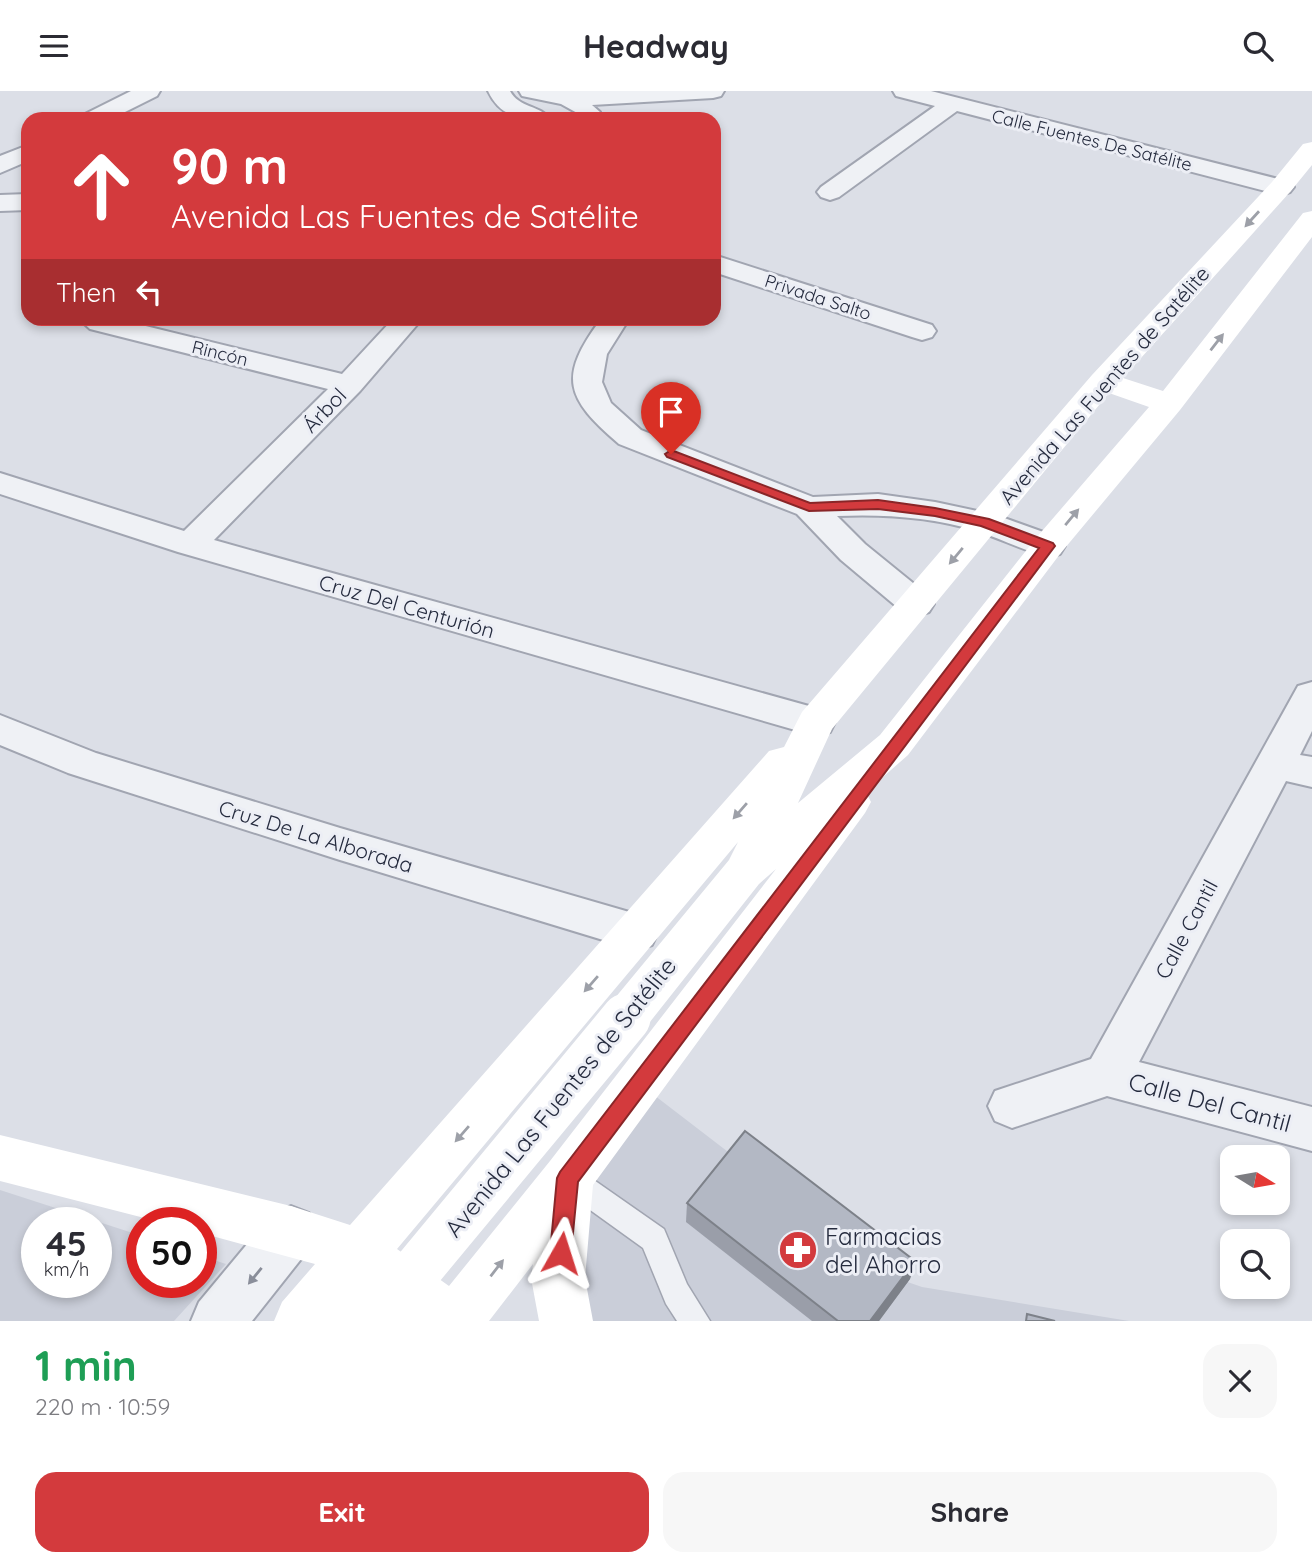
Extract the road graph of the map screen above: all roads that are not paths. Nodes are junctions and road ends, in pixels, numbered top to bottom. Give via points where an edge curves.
1 (149, 91) edge
2 (499, 91) edge
3 (530, 91) edge
4 (713, 91) edge
5 (904, 91) edge
6 (568, 99) junction
7 (951, 105) junction
8 (107, 112) edge
9 (517, 112) edge
10 (585, 112) edge
11 (1312, 149) edge
12 (21, 156) edge
13 (0, 166) edge
14 (1281, 187) junction
15 (830, 192) dead end
16 (21, 202) edge
17 (0, 203) edge
18 (1312, 219) edge
19 (721, 265) edge
20 (112, 326) edge
21 (402, 326) edge
22 (610, 326) edge
23 (922, 331) dead end
24 (1104, 381) junction
25 (349, 385) junction
26 (1169, 403) junction
27 (0, 484) edge
28 (809, 507) junction
29 (984, 522) junction
30 (190, 544) junction
31 (1048, 546) junction
32 (916, 604) junction
33 (1312, 695) edge
34 (816, 722) junction
35 (0, 729) edge
36 (894, 745) junction
37 (1293, 768) edge
38 (744, 872) junction
39 (636, 932) junction
40 (1107, 1075) junction
41 (506, 1082) junction
42 (1012, 1106) dead end
43 (1312, 1129) edge
44 (0, 1158) edge
45 (582, 1159) junction
46 (291, 1231) junction
47 (359, 1253) junction
48 (218, 1321) edge
49 (301, 1321) edge
50 (342, 1321) edge
51 (375, 1321) edge
52 (453, 1321) edge
53 (566, 1321) edge
54 (695, 1321) edge

1 - 8 street
2 - 9 street
3 - 6 street
4 - 6 street
5 - 7 street, Calle Fuentes De Satélite
6 - 10 street
7 - 14 street, Calle Fuentes De Satélite
7 - 15 street
11 - 14 main road, Avenida Las Fuentes de Satélite
12 - 13 street
14 -> 24 main road, Avenida Las Fuentes de Satélite
16 - 17 street
26 -> 18 main road, Avenida Las Fuentes de Satélite
19 - 23 street, Privada Salto
20 - 25 street, Rincón
21 - 25 street, Árbol
22 - 28 street via 590,353 586,373 592,398 607,419 631,437
24 - 26 main road
24 - 29 main road, Avenida Las Fuentes de Satélite
25 - 30 street, Árbol
31 -> 26 main road, Avenida Las Fuentes de Satélite
27 - 30 street, Cruz Del Centurión
28 - 29 street via 878,504
28 - 32 street via 853,552
29 - 31 street
29 -> 32 main road, Avenida Las Fuentes de Satélite
30 - 34 street, Cruz Del Centurión
31 - 36 main road, Avenida Las Fuentes de Satélite
32 - 34 main road, Avenida Las Fuentes de Satélite
33 - 37 street, Calle Cantil
34 - 38 main road, Avenida Las Fuentes de Satélite
34 -> 39 main road
35 - 39 street, Cruz De La Alborada via 82,763
36 - 38 main road, Avenida Las Fuentes de Satélite
36 - 45 main road
37 - 40 street, Calle Cantil
38 - 51 main road, Avenida Las Fuentes de Satélite, bridge
39 -> 41 main road
40 - 42 street
40 - 43 street, Calle Del Cantil
41 - 45 main road via 502,1105 509,1125 525,1142 548,1150 572,1150
41 -> 47 main road
44 - 46 main road
52 -> 45 main road
45 - 53 main road via 558,1277
45 - 54 lane via 654,1239 677,1294
46 - 47 main road
46 -> 48 street
47 - 49 main road
47 - 50 main road
47 - 52 main road

